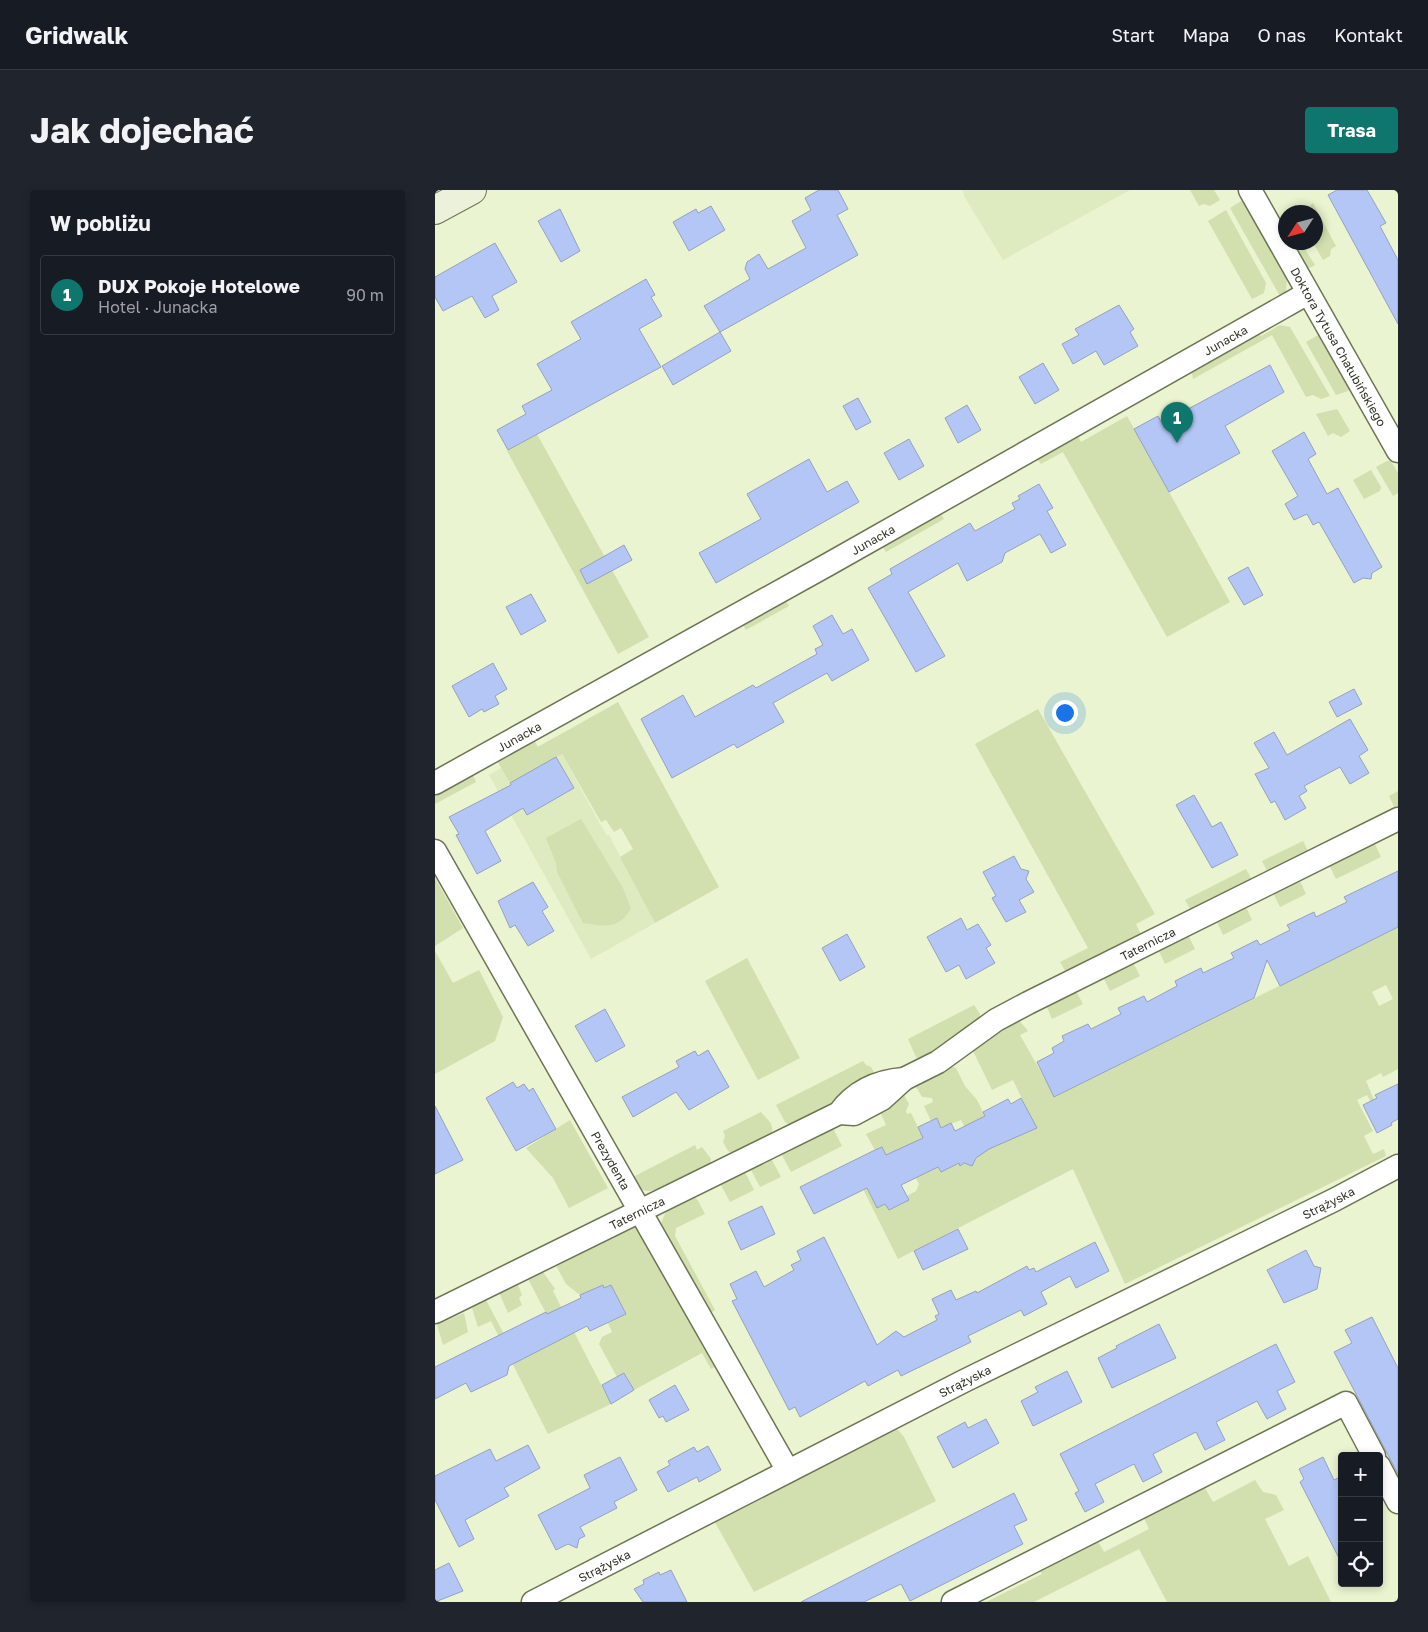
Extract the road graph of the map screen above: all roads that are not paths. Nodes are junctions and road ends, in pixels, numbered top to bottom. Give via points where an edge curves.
1 (473, 190) edge
2 (1250, 190) edge
3 (435, 210) edge
4 (1308, 293) junction
5 (1398, 451) edge
6 (435, 783) edge
7 (1398, 819) edge
8 (435, 851) edge
9 (1398, 1166) edge
10 (640, 1210) junction
11 (435, 1312) edge
12 (1372, 1452) edge
13 (788, 1471) junction
14 (1383, 1474) edge
15 (1398, 1502) edge
16 (533, 1602) edge
17 (953, 1602) edge

1 - 3 street
2 - 4 street, Doktora Tytusa Chałubińskiego
4 - 5 street, Doktora Tytusa Chałubińskiego
4 - 6 street, Junacka
7 - 10 street, Taternicza via 1028,1002 938,1062 904,1079 887,1080 870,1087 848,1100 839,1113
8 - 10 street, Prezydenta
9 - 13 street, Strążyska
10 - 11 street, Taternicza
10 - 13 street, Prezydenta
12 - 17 street via 1346,1402
13 - 16 street, Strążyska
14 - 15 street

